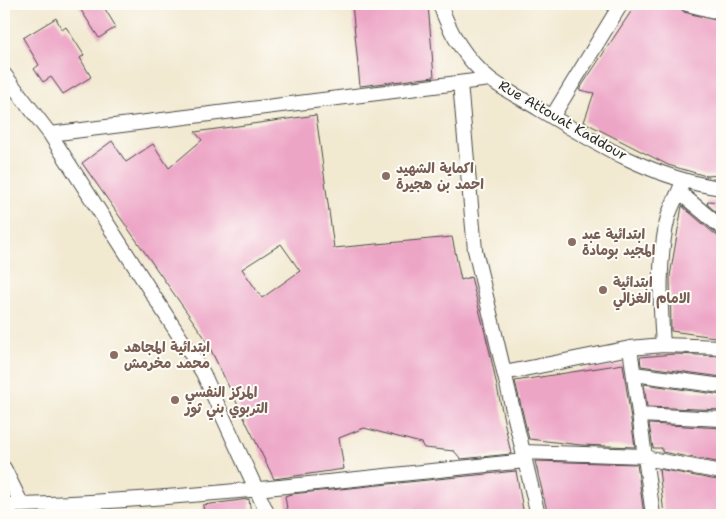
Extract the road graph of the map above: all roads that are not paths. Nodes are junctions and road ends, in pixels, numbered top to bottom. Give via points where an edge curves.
1 (440, 4) edge
2 (621, 4) edge
3 (687, 4) edge
4 (722, 13) edge
5 (4, 74) edge
6 (490, 79) junction
7 (460, 83) junction
8 (552, 116) junction
9 (50, 134) junction
10 (681, 187) junction
11 (722, 188) edge
12 (722, 228) edge
13 (663, 345) junction
14 (722, 346) edge
15 (630, 348) junction
16 (504, 374) junction
17 (634, 374) junction
18 (722, 386) edge
19 (639, 415) junction
20 (722, 420) edge
21 (524, 457) junction
22 (645, 457) junction
23 (4, 468) edge
24 (722, 472) edge
25 (256, 489) junction
26 (4, 505) edge
27 (30, 508) edge
28 (268, 515) edge
29 (538, 515) edge
30 (653, 515) edge

1 - 6 street, Rue Attouat Kaddour via 460,46
2 - 8 street
3 - 4 street
5 - 9 street
6 - 7 street
6 - 8 street, Rue Attouat Kaddour
7 - 9 street
7 - 16 street via 475,250
8 - 10 street, Rue Attouat Kaddour
9 - 25 street via 203,373
10 - 11 street, Rue Attouat Kaddour
10 - 12 street
10 - 13 street via 668,219 663,252
13 - 14 street
13 - 15 street
15 - 16 street
15 - 17 street
16 - 21 street
17 - 18 street
17 - 19 street
19 - 20 street
19 - 22 street
21 - 22 street
21 - 25 street
21 - 29 street
22 - 24 street
22 - 30 street
23 - 27 street
25 - 27 street
25 - 28 street
26 - 27 street

